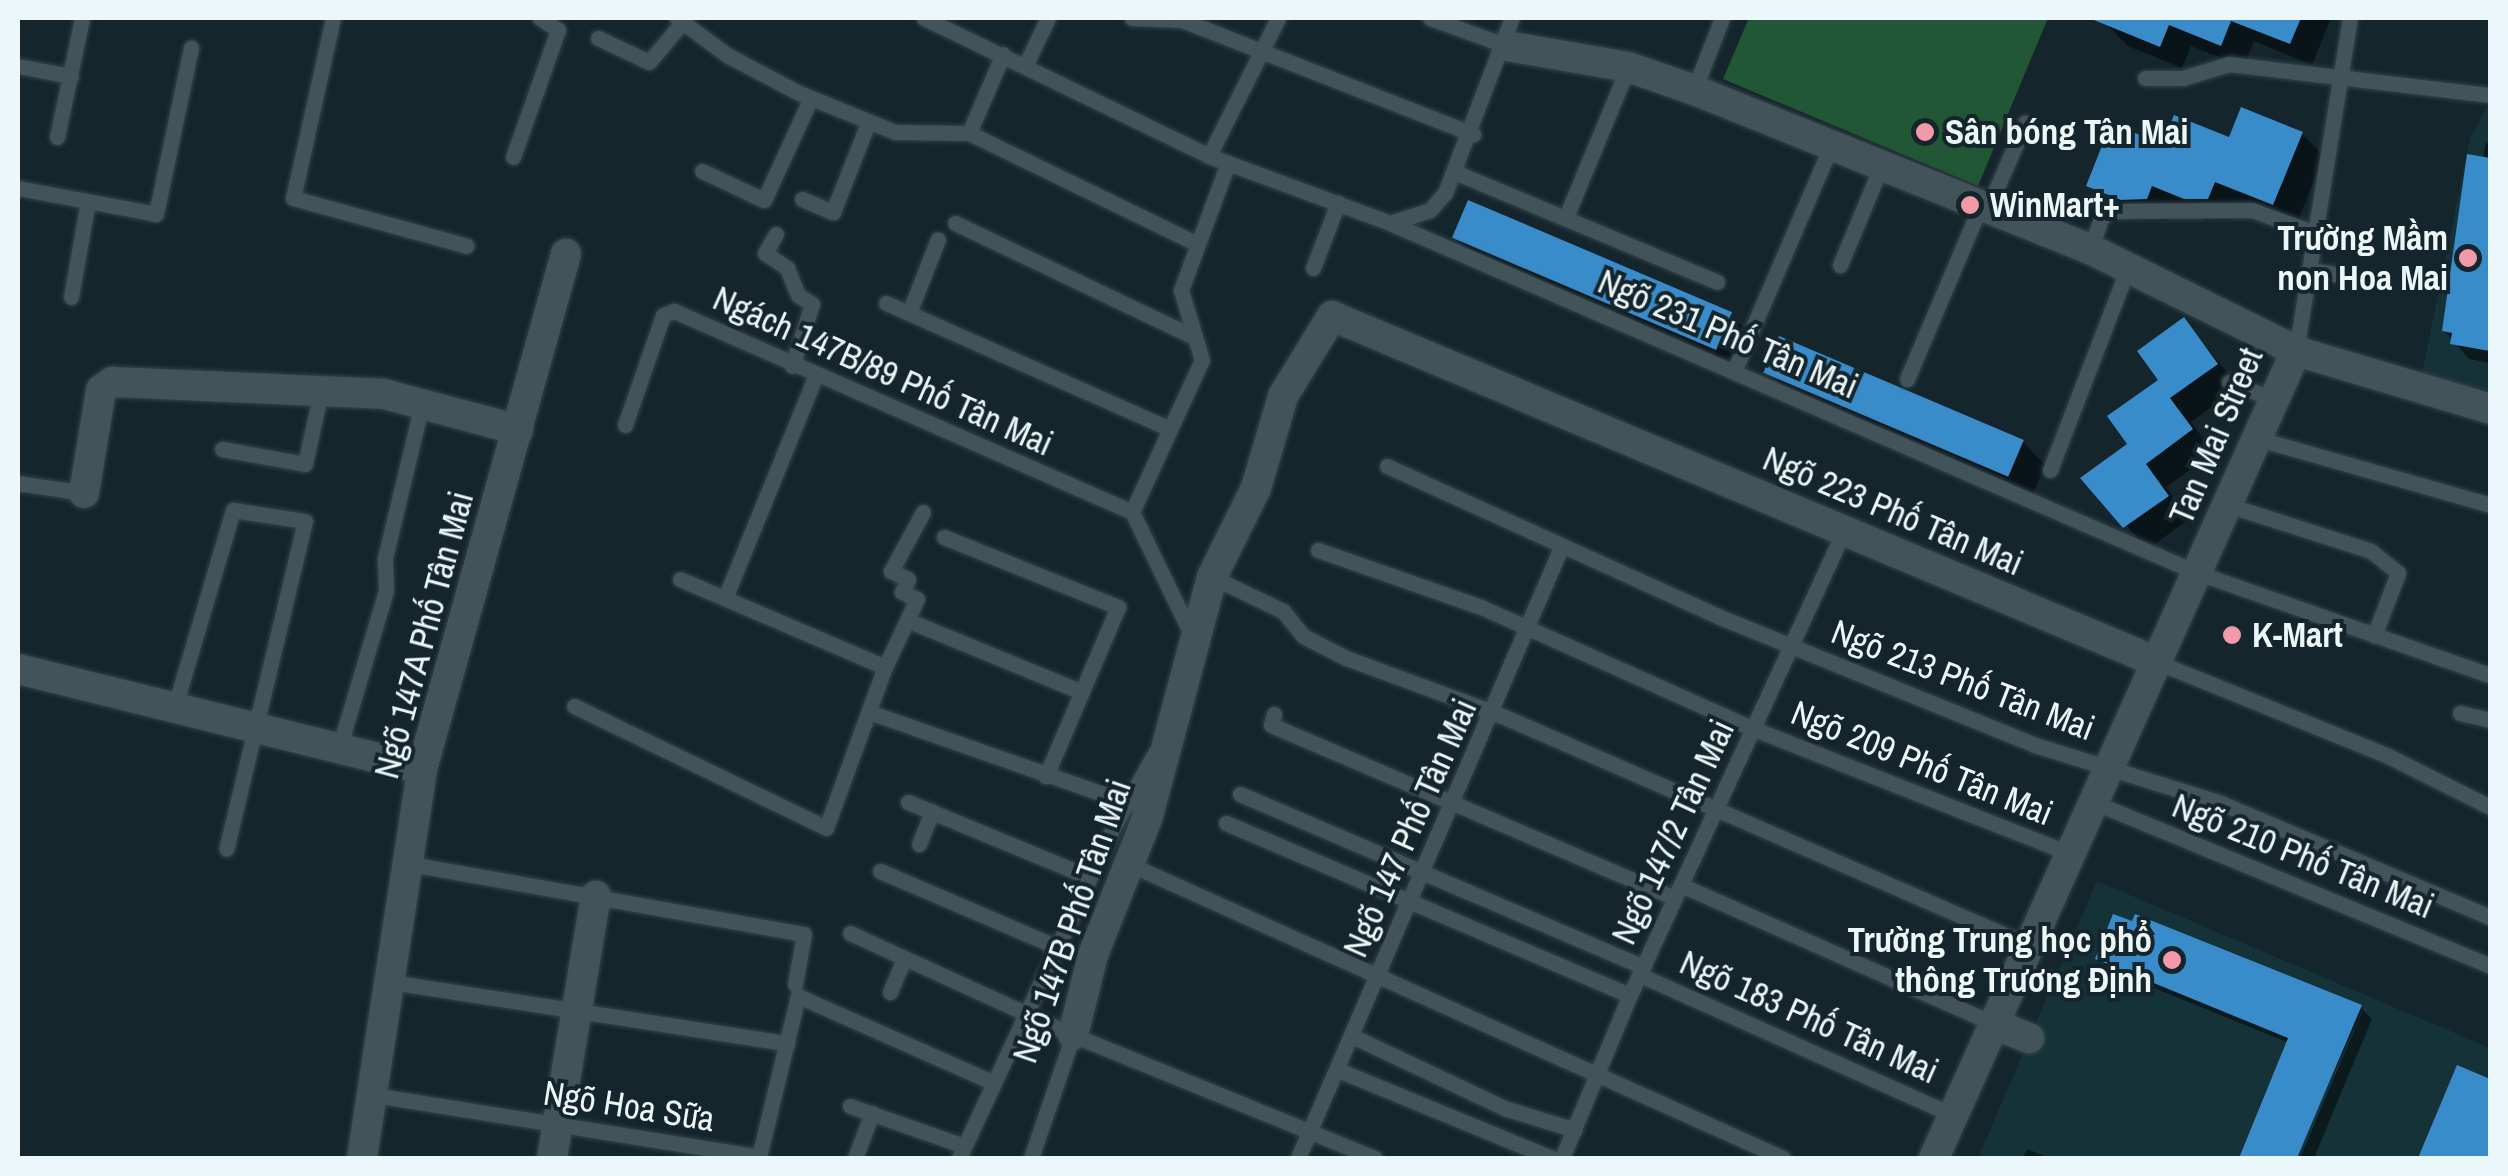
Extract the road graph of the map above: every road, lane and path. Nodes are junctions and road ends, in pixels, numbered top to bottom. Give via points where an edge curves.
1 (82, 18) edge
2 (333, 18) edge
3 (540, 18) edge
4 (924, 18) edge
5 (1048, 18) edge
6 (1132, 18) edge
7 (1278, 18) edge
8 (1430, 18) edge
9 (1722, 18) edge
10 (2350, 18) edge
11 (679, 21) edge
12 (1509, 32) edge
13 (598, 38) dead end
14 (192, 48) dead end
15 (1264, 49) junction
16 (1003, 54) junction
17 (18, 66) edge
18 (1025, 66) junction
19 (1628, 67) junction
20 (2340, 75) junction
21 (70, 76) junction
22 (2145, 78) dead end
23 (1694, 90) junction
24 (2490, 95) edge
25 (811, 98) junction
26 (868, 123) junction
27 (2025, 123) dead end
28 (969, 133) junction
29 (1473, 134) junction
30 (56, 136) dead end
31 (1832, 144) junction
32 (1209, 156) junction
33 (513, 157) dead end
34 (1228, 163) junction
35 (1882, 164) junction
36 (702, 170) dead end
37 (1456, 173) junction
38 (18, 189) edge
39 (18, 196) edge
40 (802, 199) dead end
41 (88, 201) junction
42 (1338, 203) junction
43 (1985, 207) junction
44 (1566, 217) junction
45 (954, 223) dead end
46 (1390, 223) junction
47 (2315, 233) junction
48 (776, 234) dead end
49 (938, 238) dead end
50 (1198, 244) junction
51 (467, 246) dead end
52 (2090, 249) junction
53 (566, 254) dead end
54 (1840, 265) dead end
55 (1313, 268) dead end
56 (2128, 268) junction
57 (2309, 270) junction
58 (2383, 281) dead end
59 (1717, 282) dead end
60 (71, 298) dead end
61 (886, 303) dead end
62 (909, 313) junction
63 (1192, 336) junction
64 (2296, 351) junction
65 (792, 366) junction
66 (1735, 368) junction
67 (815, 377) junction
68 (1907, 379) dead end
69 (2229, 382) dead end
70 (321, 391) junction
71 (2276, 400) junction
72 (422, 404) junction
73 (2490, 409) edge
74 (624, 425) dead end
75 (1602, 427) joint
76 (1170, 429) junction
77 (518, 430) junction
78 (2259, 440) junction
79 (222, 449) dead end
80 (1387, 466) dead end
81 (2050, 470) dead end
82 (18, 482) edge
83 (84, 493) joint
84 (2228, 504) junction
85 (2490, 505) edge
86 (923, 512) dead end
87 (1132, 512) junction
88 (1843, 533) junction
89 (944, 537) dead end
90 (1318, 550) dead end
91 (1560, 550) junction
92 (2198, 573) junction
93 (1212, 577) junction
94 (680, 579) dead end
95 (725, 598) junction
96 (907, 620) junction
97 (1527, 632) junction
98 (2374, 636) junction
99 (1194, 640) junction
100 (1794, 647) junction
101 (2157, 662) junction
102 (885, 667) junction
103 (18, 669) edge
104 (2490, 675) edge
105 (1082, 692) junction
106 (175, 706) junction
107 (574, 706) dead end
108 (869, 712) junction
109 (1494, 712) junction
110 (2460, 713) dead end
111 (1274, 714) dead end
112 (2490, 720) edge
113 (256, 725) junction
114 (1754, 729) junction
115 (340, 745) junction
116 (422, 768) junction
117 (2110, 768) junction
118 (1046, 776) junction
119 (1240, 794) dead end
120 (908, 802) dead end
121 (1454, 802) junction
122 (2093, 802) junction
123 (1138, 807) junction
124 (2490, 807) edge
125 (1718, 809) junction
126 (932, 812) junction
127 (1226, 823) dead end
128 (919, 844) dead end
129 (226, 849) dead end
130 (2068, 853) junction
131 (410, 864) junction
132 (1129, 864) junction
133 (880, 871) dead end
134 (1424, 871) junction
135 (1089, 877) junction
136 (1678, 891) junction
137 (596, 896) junction
138 (1412, 899) junction
139 (2490, 918) edge
140 (850, 933) dead end
141 (2028, 945) junction
142 (1057, 947) junction
143 (904, 959) junction
144 (2490, 966) edge
145 (1642, 971) junction
146 (1380, 973) junction
147 (391, 982) junction
148 (794, 984) dead end
149 (890, 992) dead end
150 (1630, 994) junction
151 (1028, 1011) junction
152 (578, 1015) junction
153 (1994, 1024) junction
154 (1074, 1036) junction
155 (1352, 1036) junction
156 (2030, 1038) dead end
157 (787, 1043) junction
158 (1338, 1070) junction
159 (1599, 1071) junction
160 (992, 1082) junction
161 (374, 1096) junction
162 (850, 1106) dead end
163 (872, 1113) junction
164 (1953, 1114) junction
165 (559, 1126) junction
166 (1312, 1129) junction
167 (1575, 1130) junction
168 (961, 1152) edge
169 (1565, 1157) edge
170 (362, 1158) edge
171 (552, 1158) edge
172 (759, 1158) edge
173 (854, 1158) edge
174 (1031, 1158) edge
175 (1298, 1158) edge
176 (1375, 1158) edge
177 (1783, 1158) edge
178 (1934, 1158) edge

1 - 21 lane
2 - 51 lane via 293,198
3 - 33 lane via 558,30
4 - 16 lane, Ngõ 231 Phố Tân Mai
5 - 18 lane
6 - 15 lane via 1182,20
7 - 15 lane
8 - 12 lane
9 - 23 lane
10 - 20 lane
11 - 13 lane via 649,62
11 - 25 lane
12 - 19 street, Tan Mai Street
12 - 29 lane
14 - 41 lane via 156,214
15 - 29 lane
15 - 32 lane
16 - 18 lane, Ngõ 231 Phố Tân Mai
16 - 28 lane
17 - 21 lane
18 - 32 lane, Ngõ 231 Phố Tân Mai
19 - 23 street, Tan Mai Street
19 - 44 lane
20 - 22 lane via 2229,64 2182,78
20 - 24 lane
20 - 47 lane
21 - 30 lane
23 - 31 street, Tan Mai Street
25 - 26 lane
25 - 36 lane via 764,200
26 - 28 lane via 927,137 955,129
26 - 40 lane via 833,212
27 - 43 lane
28 - 50 lane
29 - 37 lane
31 - 35 street, Tan Mai Street
31 - 66 lane
32 - 34 lane, Ngõ 231 Phố Tân Mai
34 - 42 lane, Ngõ 231 Phố Tân Mai
34 - 50 lane
35 - 43 street, Tan Mai Street
35 - 54 lane
37 - 44 lane
37 - 46 lane via 1430,210
38 - 39 lane
38 - 41 lane
41 - 60 lane
42 - 46 lane, Ngõ 231 Phố Tân Mai
42 - 55 lane
43 - 52 street, Tan Mai Street
43 - 68 lane
44 - 59 lane
45 - 63 lane
46 - 66 lane, Ngõ 231 Phố Tân Mai
47 - 52 lane via 2252,210 2104,211
47 - 57 lane
48 - 65 lane via 765,254 786,268 798,295 812,304
49 - 62 lane
50 - 63 lane via 1181,290
52 - 56 street, Tan Mai Street
53 - 77 street, Ngõ 147A Phố Tân Mai
56 - 64 street, Tan Mai Street
56 - 81 lane
57 - 58 lane
57 - 64 lane
61 - 62 lane
62 - 76 lane
63 - 76 lane via 1202,360
64 - 71 street, Tan Mai Street
64 - 73 street
65 - 67 lane, Ngách 147B/89 Phố Tân Mai
65 - 74 lane, Ngách 147B/89 Phố Tân Mai via 668,311
66 - 92 lane, Ngõ 231 Phố Tân Mai
67 - 87 lane, Ngách 147B/89 Phố Tân Mai
67 - 95 lane
69 - 71 lane
70 - 72 street via 384,394
70 - 79 lane via 305,464
70 - 83 street via 112,382 101,390
71 - 78 street, Tan Mai Street
72 - 77 street
72 - 115 lane via 385,558 386,591
75 - 88 street, Ngõ 223 Phố Tân Mai
75 - 93 street, Ngõ 147B Phố Tân Mai via 1332,316 1283,396 1256,488
76 - 87 lane
77 - 116 street, Ngõ 147A Phố Tân Mai
78 - 84 street, Tan Mai Street
78 - 85 lane
80 - 91 lane, Ngõ 213 Phố Tân Mai
82 - 83 lane
84 - 92 street, Tan Mai Street
84 - 98 lane via 2372,551 2398,573
86 - 96 lane via 892,572 908,578 902,592 917,599
87 - 99 lane
88 - 100 lane, Ngõ 147/2 Tân Mai
88 - 101 street, Ngõ 223 Phố Tân Mai
89 - 105 lane via 1118,606
90 - 97 lane, Ngõ 209 Phố Tân Mai via 1481,607
91 - 97 lane, Ngõ 147 Phố Tân Mai
91 - 100 lane, Ngõ 213 Phố Tân Mai
92 - 98 lane, Ngõ 231 Phố Tân Mai
92 - 101 street, Tan Mai Street
93 - 99 street, Ngõ 147B Phố Tân Mai
93 - 109 lane via 1283,611 1303,636 1346,658
94 - 95 lane
95 - 102 lane
96 - 102 lane
96 - 105 lane
97 - 109 lane, Ngõ 147 Phố Tân Mai
97 - 114 lane, Ngõ 209 Phố Tân Mai
98 - 104 lane, Ngõ 231 Phố Tân Mai
99 - 123 street, Ngõ 147B Phố Tân Mai via 1180,706
100 - 114 lane, Ngõ 147/2 Tân Mai
100 - 117 lane, Ngõ 213 Phố Tân Mai via 2035,745
101 - 117 street, Tan Mai Street
101 - 124 lane via 2388,756
102 - 108 lane
103 - 106 street
105 - 118 lane
106 - 113 street
106 - 113 lane via 233,510 305,521
107 - 108 lane via 826,828
108 - 118 lane
109 - 121 lane, Ngõ 147 Phố Tân Mai
109 - 125 lane
110 - 112 lane
111 - 121 lane via 1270,725
113 - 115 street
113 - 129 lane
114 - 125 lane, Ngõ 147/2 Tân Mai
114 - 130 lane, Ngõ 209 Phố Tân Mai
115 - 116 street
116 - 131 street, Ngõ 147A Phố Tân Mai
117 - 122 street, Tan Mai Street
117 - 139 lane, Ngõ 213 Phố Tân Mai via 2221,804
118 - 123 lane
119 - 134 lane, Ngõ 183 Phố Tân Mai
120 - 126 lane
121 - 134 lane, Ngõ 147 Phố Tân Mai
121 - 136 lane
122 - 130 street, Tan Mai Street
122 - 144 lane, Ngõ 210 Phố Tân Mai
123 - 132 street, Ngõ 147B Phố Tân Mai
123 - 135 lane, Ngõ 147B Phố Tân Mai
125 - 136 lane, Ngõ 147/2 Tân Mai
125 - 141 lane
126 - 128 lane
126 - 135 lane
127 - 138 lane
130 - 141 street, Tan Mai Street
131 - 137 lane
131 - 147 street, Ngõ 147A Phố Tân Mai
132 - 146 lane
132 - 154 street, Ngõ 147B Phố Tân Mai via 1093,955
133 - 142 lane
134 - 138 lane, Ngõ 147 Phố Tân Mai
134 - 145 lane, Ngõ 183 Phố Tân Mai
135 - 142 lane, Ngõ 147B Phố Tân Mai
136 - 145 lane, Ngõ 147/2 Tân Mai
136 - 153 lane
137 - 148 lane via 804,934
137 - 152 street
138 - 146 lane, Ngõ 147 Phố Tân Mai
138 - 150 lane
140 - 143 lane
141 - 153 street, Tan Mai Street
142 - 151 lane, Ngõ 147B Phố Tân Mai
143 - 149 lane
143 - 151 lane
145 - 150 lane, Ngõ 147/2 Tân Mai
145 - 164 lane, Ngõ 183 Phố Tân Mai
146 - 155 lane, Ngõ 147 Phố Tân Mai
146 - 159 lane
147 - 152 lane
147 - 161 street, Ngõ 147A Phố Tân Mai
150 - 159 lane, Ngõ 147/2 Tân Mai
151 - 154 lane
151 - 160 lane, Ngõ 147B Phố Tân Mai
152 - 157 lane
152 - 165 street
153 - 156 street
153 - 164 street, Tan Mai Street
154 - 166 lane
154 - 174 lane, Ngõ 147B Phố Tân Mai
155 - 158 lane, Ngõ 147 Phố Tân Mai
155 - 167 lane via 1504,1108
157 - 160 lane, Ngõ Hoa Sữa via 798,996
157 - 172 lane, Ngõ Hoa Sữa
158 - 166 lane, Ngõ 147 Phố Tân Mai
158 - 169 lane
159 - 167 lane, Ngõ 147/2 Tân Mai
159 - 177 lane
160 - 168 lane, Ngõ 147B Phố Tân Mai
161 - 165 lane, Ngõ Hoa Sữa
161 - 170 street, Ngõ 147A Phố Tân Mai
162 - 163 lane
163 - 168 lane
163 - 173 lane
164 - 178 street, Tan Mai Street
165 - 171 street
165 - 172 lane, Ngõ Hoa Sữa
166 - 175 lane, Ngõ 147 Phố Tân Mai
166 - 176 lane
167 - 169 lane, Ngõ 147/2 Tân Mai

